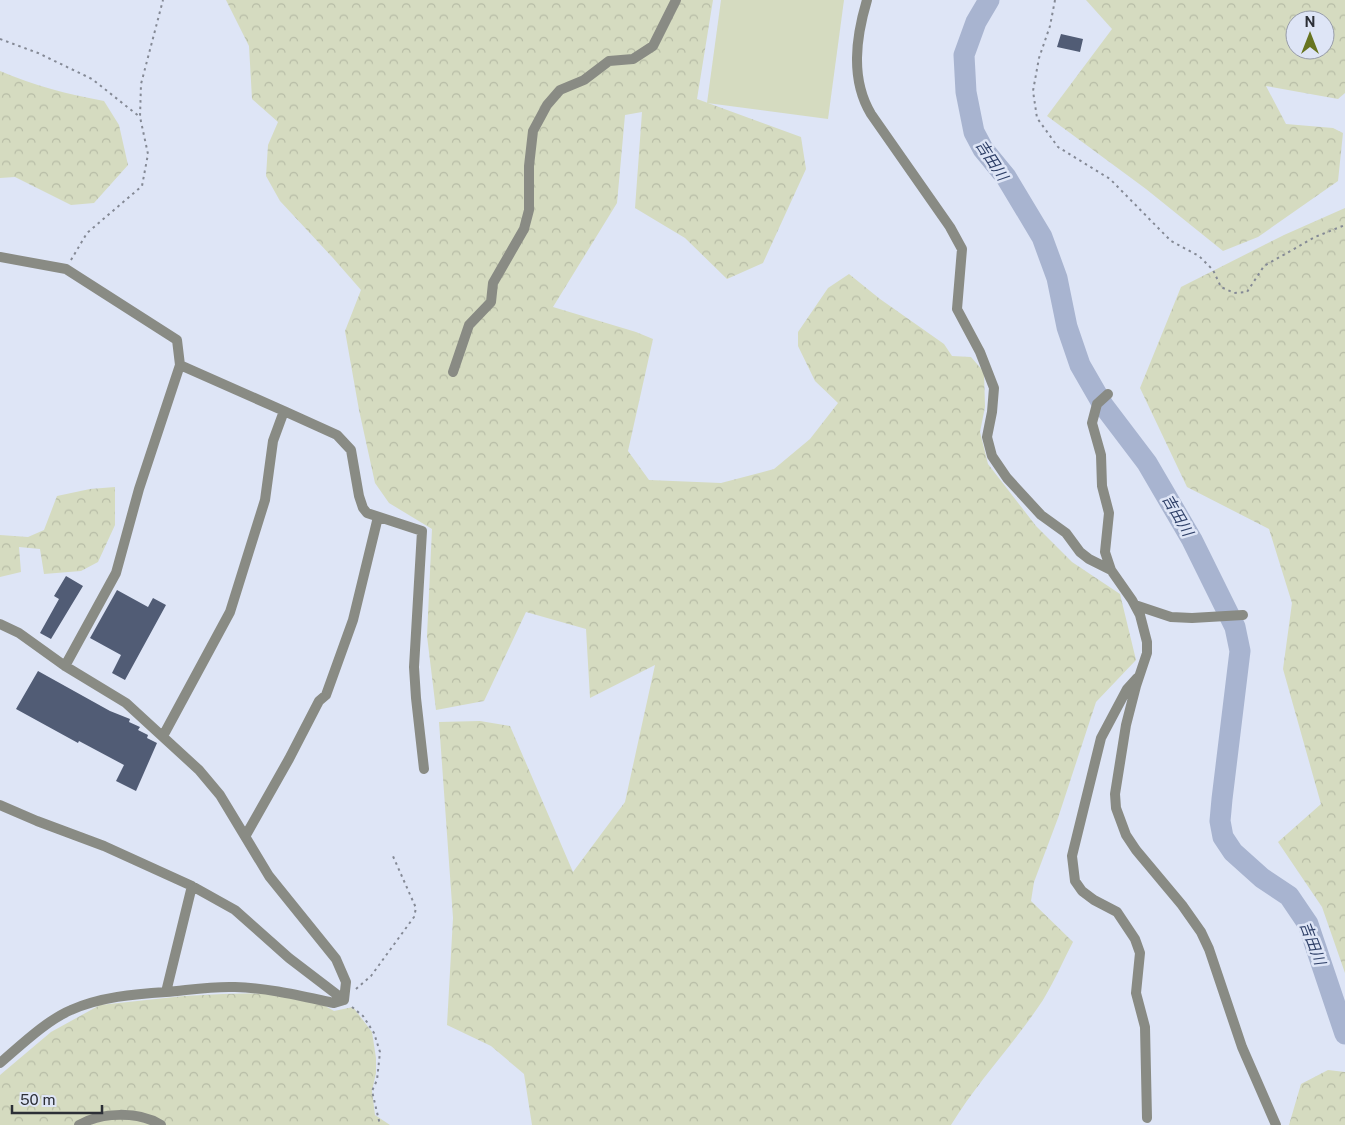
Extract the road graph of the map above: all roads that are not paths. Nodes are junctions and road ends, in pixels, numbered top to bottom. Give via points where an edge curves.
1 (676, 0) edge
2 (867, 0) edge
3 (0, 257) edge
4 (180, 364) junction
5 (453, 372) dead end
6 (1108, 394) dead end
7 (284, 411) junction
8 (378, 517) junction
9 (1111, 570) junction
10 (1135, 605) junction
11 (1243, 615) dead end
12 (0, 624) edge
13 (65, 666) junction
14 (1140, 675) junction
15 (163, 736) junction
16 (424, 769) dead end
17 (0, 805) edge
18 (246, 835) junction
19 (192, 886) junction
20 (166, 992) junction
21 (344, 1000) junction
22 (0, 1063) edge
23 (1147, 1118) dead end
24 (79, 1125) edge
25 (161, 1125) edge
26 (1276, 1125) edge

1 - 5 street via 653,46 632,60 609,61 584,80 560,90 547,105 533,132 529,210 524,229 492,283 491,302 469,325
2 - 9 street via 856,60 860,86 871,114 962,249 957,309 980,352 994,388 987,437 992,456 1041,515 1066,533 1089,560
3 - 4 street via 66,269 177,340
4 - 7 street
4 - 13 street via 139,489 116,573
6 - 9 street via 1097,404 1092,423 1101,455 1102,486 1109,513 1106,552
7 - 8 street via 337,435 351,450 363,508
7 - 15 street via 273,441 265,500 230,612
8 - 16 street via 422,531 414,667
8 - 18 street via 353,620 326,695 319,701
9 - 10 street
10 - 11 street via 1171,617
10 - 14 street via 1147,642
12 - 13 street via 19,632
13 - 15 street via 126,703
14 - 23 street via 1127,689 1101,738 1072,856 1075,881 1094,900 1117,912 1135,939 1140,954 1136,993 1145,1027
14 - 26 street via 1126,725 1116,786 1120,823 1136,850 1201,932 1242,1047
15 - 18 street via 220,795
17 - 19 street via 104,846
18 - 21 street via 269,876 336,959 346,982
19 - 20 street
19 - 21 street via 235,910 289,958
20 - 21 street via 234,987 267,989 334,1003
20 - 22 street via 138,994 70,1010 40,1029
24 - 25 street via 117,1115 138,1117

